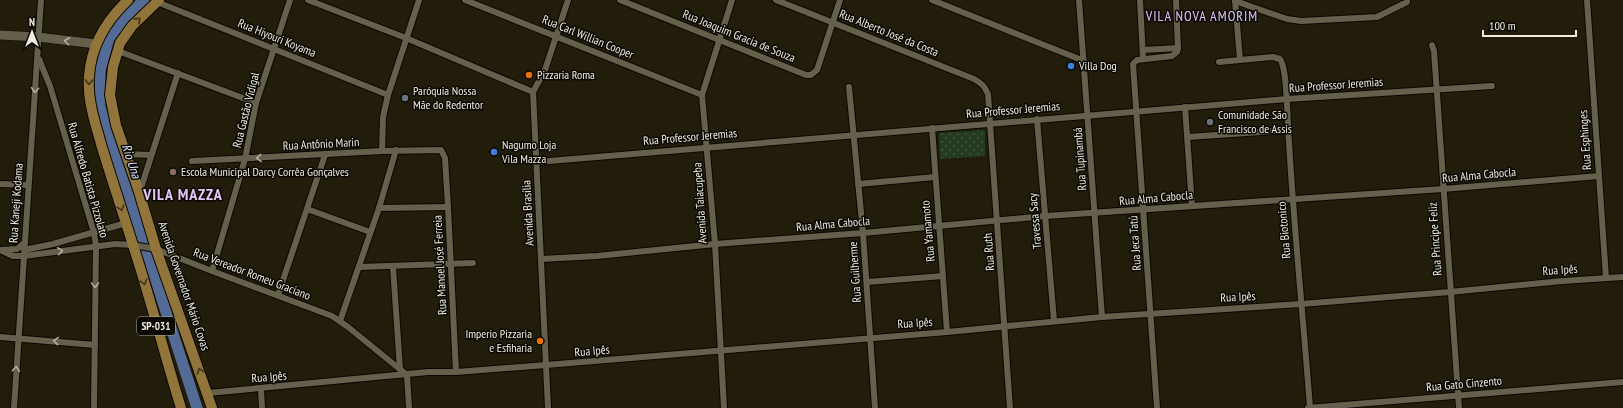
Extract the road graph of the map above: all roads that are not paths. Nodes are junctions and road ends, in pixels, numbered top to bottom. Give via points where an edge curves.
1 (41, 0) edge
2 (128, 0) edge
3 (290, 0) edge
4 (308, 0) edge
5 (419, 0) edge
6 (465, 0) edge
7 (568, 0) edge
8 (620, 0) edge
9 (732, 0) edge
10 (776, 0) edge
11 (840, 0) edge
12 (932, 0) edge
13 (1079, 0) edge
14 (1140, 0) edge
15 (1176, 0) edge
16 (1235, 0) edge
17 (1407, 0) edge
18 (1587, 0) edge
19 (158, 1) edge
20 (833, 22) junction
21 (0, 35) edge
22 (38, 37) junction
23 (557, 37) junction
24 (406, 38) junction
25 (719, 40) junction
26 (96, 44) junction
27 (1432, 45) dead end
28 (274, 48) junction
29 (1178, 48) junction
30 (1143, 50) junction
31 (118, 51) junction
32 (38, 58) junction
33 (1143, 58) junction
34 (1240, 60) junction
35 (1084, 61) junction
36 (1219, 62) dead end
37 (178, 73) junction
38 (1492, 86) dead end
39 (849, 87) dead end
40 (1436, 90) junction
41 (533, 92) junction
42 (988, 94) joint
43 (388, 95) junction
44 (702, 95) junction
45 (1287, 98) junction
46 (256, 103) junction
47 (1185, 107) junction
48 (1137, 111) junction
49 (1088, 115) junction
50 (1037, 119) junction
51 (990, 123) junction
52 (932, 128) junction
53 (1288, 130) junction
54 (854, 134) junction
55 (1188, 138) junction
56 (707, 147) junction
57 (396, 150) junction
58 (382, 151) junction
59 (126, 154) junction
60 (151, 155) junction
61 (325, 155) junction
62 (445, 158) joint
63 (245, 159) junction
64 (192, 161) dead end
65 (537, 162) junction
66 (1599, 176) junction
67 (935, 177) junction
68 (0, 184) edge
69 (858, 184) junction
70 (28, 185) junction
71 (1443, 189) junction
72 (139, 192) junction
73 (1292, 200) junction
74 (1192, 206) junction
75 (448, 207) junction
76 (379, 208) junction
77 (307, 209) junction
78 (1144, 210) junction
79 (1094, 214) junction
80 (1046, 216) junction
81 (998, 221) junction
82 (126, 223) junction
83 (939, 225) junction
84 (370, 232) junction
85 (94, 233) junction
86 (863, 233) junction
87 (24, 243) junction
88 (715, 244) junction
89 (134, 245) junction
90 (96, 246) junction
91 (155, 248) junction
92 (0, 250) edge
93 (24, 253) junction
94 (541, 259) junction
95 (473, 263) dead end
96 (452, 265) junction
97 (393, 266) junction
98 (359, 267) junction
99 (212, 271) junction
100 (943, 276) junction
101 (1606, 278) junction
102 (1623, 278) edge
103 (867, 282) junction
104 (1450, 292) junction
105 (278, 295) junction
106 (1302, 304) junction
107 (1151, 313) junction
108 (1102, 317) junction
109 (340, 321) junction
110 (1054, 321) junction
111 (1005, 326) junction
112 (947, 332) junction
113 (0, 337) edge
114 (19, 338) junction
115 (870, 338) junction
116 (95, 345) junction
117 (719, 351) junction
118 (546, 365) junction
119 (400, 369) junction
120 (456, 372) junction
121 (407, 375) junction
122 (1623, 382) edge
123 (261, 389) junction
124 (208, 393) junction
125 (1458, 396) junction
126 (14, 408) edge
127 (94, 408) edge
128 (181, 408) edge
129 (212, 408) edge
130 (262, 408) edge
131 (408, 408) edge
132 (548, 408) edge
133 (724, 408) edge
134 (874, 408) edge
135 (1010, 408) edge
136 (1157, 408) edge
137 (1307, 408) edge
138 (1310, 408) edge
139 (1459, 408) edge

1 - 22 street, Rua Kaneji Kodama
2 - 26 highway, SP-031 via 112,17
3 - 28 street, Rua Gastão Vidigal
4 - 24 street
5 - 24 street
6 - 23 street, Rua Carl Willian Cooper
7 - 23 street
8 - 25 street, Rua Joaquim Gracia de Souza
9 - 25 street, Avenida Taiacupeba
10 - 20 street, Rua Alberto José da Costa
11 - 20 street
12 - 35 street
13 - 35 street, Rua Tupinambá
14 - 30 street
15 - 29 street
16 - 17 street via 1287,18 1313,21 1377,17
16 - 34 street
18 - 66 street, Rua Esphinges
19 - 28 street, Rua Hiyouri Koyama
31 -> 19 highway, Avenida Governador Mário Covas / SP-031 via 123,37
20 - 25 street, Rua Joaquim Gracia de Souza via 817,70 811,75
20 - 42 street, Rua Alberto José da Costa via 974,79 986,88
21 - 22 main road
26 -> 22 main road
22 - 32 street, Rua Kaneji Kodama
23 - 41 street via 545,70
23 - 44 street, Rua Carl Willian Cooper
24 - 41 street
24 - 43 street
25 - 44 street, Avenida Taiacupeba
26 -> 82 highway, SP-031 via 89,76 90,105
27 - 40 street, Rua Principe Feliz
28 - 43 street, Rua Hiyouri Koyama
28 - 46 street, Rua Gastão Vidigal
29 - 30 street
29 - 33 street via 1172,56
30 - 33 street
31 - 37 street
31 - 59 highway, Avenida Governador Mário Covas / SP-031 via 112,67 110,95 116,125
32 -> 70 street, Rua Kaneji Kodama
32 - 85 street, Rua Alfredo Batista Pizzolato via 50,86
33 - 48 street, Rua Jeca Tatú via 1133,64
34 - 36 street
34 - 45 street, Rua Biotonico via 1278,58 1282,62
35 - 49 street, Rua Tupinambá
37 - 46 street
37 - 60 street
38 - 40 street, Rua Professor Jeremias
39 - 54 street, Rua Guilherme
40 - 45 street, Rua Professor Jeremias
40 - 71 street, Rua Principe Feliz
41 - 65 street, Avenida Brasília
42 - 51 street, Rua Ruth
43 - 58 street via 383,117
44 - 56 street, Avenida Taiacupeba
45 - 47 street, Rua Professor Jeremias
45 - 53 street, Rua Biotonico
46 - 63 street, Rua Gastão Vidigal
47 - 48 street, Rua Professor Jeremias
47 - 55 street
48 - 49 street, Rua Professor Jeremias
48 - 78 street, Rua Jeca Tatú
49 - 50 street, Rua Professor Jeremias
49 - 79 street, Rua Tupinambá
50 - 51 street, Rua Professor Jeremias
50 - 80 street, Travessa Sacy
51 - 52 street, Rua Professor Jeremias
51 - 81 street, Rua Ruth
52 - 54 street, Rua Professor Jeremias
52 - 67 street, Rua Yamamoto
53 - 55 street
53 - 73 street, Rua Biotonico
54 - 56 street, Rua Professor Jeremias
54 - 69 street, Rua Guilherme
55 - 74 street
56 - 65 street, Rua Professor Jeremias
56 - 88 street, Avenida Taiacupeba
57 - 58 street, Rua Antônio Marin
57 - 62 street, Rua Antônio Marin via 437,149 442,150
57 - 76 street
58 - 61 street, Rua Antônio Marin
59 - 60 street
59 - 72 highway, Avenida Governador Mário Covas / SP-031
60 - 72 street
61 -> 63 street, Rua Antônio Marin
61 - 77 street
62 - 75 street, Rua Manoel José Ferreia
63 - 64 street, Rua Antônio Marin
63 - 99 street, Rua Gastão Vidigal
65 - 94 street, Avenida Brasília
66 - 71 street, Rua Alma Cabocla
66 - 101 street, Rua Esphinges
67 - 69 street
67 - 83 street, Rua Yamamoto
68 - 70 street
69 - 86 street, Rua Guilherme
70 - 87 street, Rua Kaneji Kodama
71 - 73 street, Rua Alma Cabocla
71 - 104 street, Rua Principe Feliz
72 - 91 highway, Avenida Governador Mário Covas / SP-031
73 - 74 street, Rua Alma Cabocla
73 - 106 street, Rua Biotonico
74 - 78 street, Rua Alma Cabocla
75 - 76 street
75 - 96 street, Rua Manoel José Ferreia
76 - 84 street
77 - 84 street
77 - 105 street
78 - 79 street, Rua Alma Cabocla
78 - 107 street, Rua Jeca Tatú
79 - 80 street, Rua Alma Cabocla
79 - 108 street, Rua Tupinambá
80 - 81 street, Rua Alma Cabocla
80 - 110 street, Travessa Sacy
81 - 83 street, Rua Alma Cabocla
81 - 111 street, Rua Ruth
82 - 85 street, Rua Vereador Romeu Graciano
82 - 89 highway, SP-031
83 - 86 street, Rua Alma Cabocla
83 - 100 street, Rua Yamamoto
84 - 98 street
85 - 90 street, Rua Alfredo Batista Pizzolato
85 - 93 street, Rua Vereador Romeu Graciano
86 - 88 street, Rua Alma Cabocla
86 - 103 street, Rua Guilherme
87 - 92 street, Rua Vereador Romeu Graciano via 17,250
87 - 93 street, Rua Kaneji Kodama
88 - 94 street, Rua Alma Cabocla
88 - 117 street, Avenida Taiacupeba
89 - 90 street, Rua Vereador Romeu Graciano
89 - 91 street, Rua Vereador Romeu Graciano
89 -> 128 highway, SP-031
93 -> 90 street, Rua Vereador Romeu Graciano
90 -> 116 street, Rua Alfredo Batista Pizzolato
91 - 99 street, Rua Vereador Romeu Graciano
124 -> 91 highway, Avenida Governador Mário Covas / SP-031
92 - 93 street, Rua Vereador Romeu Graciano via 13,256
93 - 114 street, Rua Kaneji Kodama
94 - 118 street, Avenida Brasília
95 - 96 street
96 - 97 street
96 - 120 street, Rua Manoel José Ferreia
97 - 98 street
97 - 119 street
98 - 109 street
99 - 105 street, Rua Vereador Romeu Graciano
100 - 103 street
100 - 112 street, Rua Yamamoto
101 - 102 street, Rua Ipês
101 - 104 street, Rua Ipês
103 - 115 street, Rua Guilherme
104 - 106 street, Rua Ipês
104 - 125 street, Rua Principe Feliz
105 - 109 street, Rua Vereador Romeu Graciano
106 - 107 street, Rua Ipês
106 - 138 street, Rua Biotonico
107 - 108 street, Rua Ipês
107 - 136 street, Rua Jeca Tatú
108 - 110 street, Rua Ipês
109 - 119 street, Rua Vereador Romeu Graciano
110 - 111 street, Rua Ipês
111 - 112 street, Rua Ipês
111 - 135 street, Rua Ruth
112 - 115 street, Rua Ipês
113 - 114 street
116 -> 114 street
126 -> 114 street, Rua Kaneji Kodama
115 - 117 street, Rua Ipês
115 - 134 street, Rua Guilherme
116 - 127 street, Rua Alfredo Batista Pizzolato
117 - 118 street, Rua Ipês
117 - 133 street, Avenida Taiacupeba
118 - 120 street, Rua Ipês
118 - 132 street, Avenida Brasília
119 - 121 street, Rua Vereador Romeu Graciano
120 - 121 street, Rua Ipês
121 - 123 street, Rua Ipês
121 - 131 street
122 - 125 street, Rua Gato Cinzento
123 - 124 street, Rua Ipês
123 - 130 street
124 - 129 highway, Avenida Governador Mário Covas / SP-031
125 - 138 street, Rua Gato Cinzento
125 - 139 street, Rua Principe Feliz
137 - 138 street, Rua Gato Cinzento

